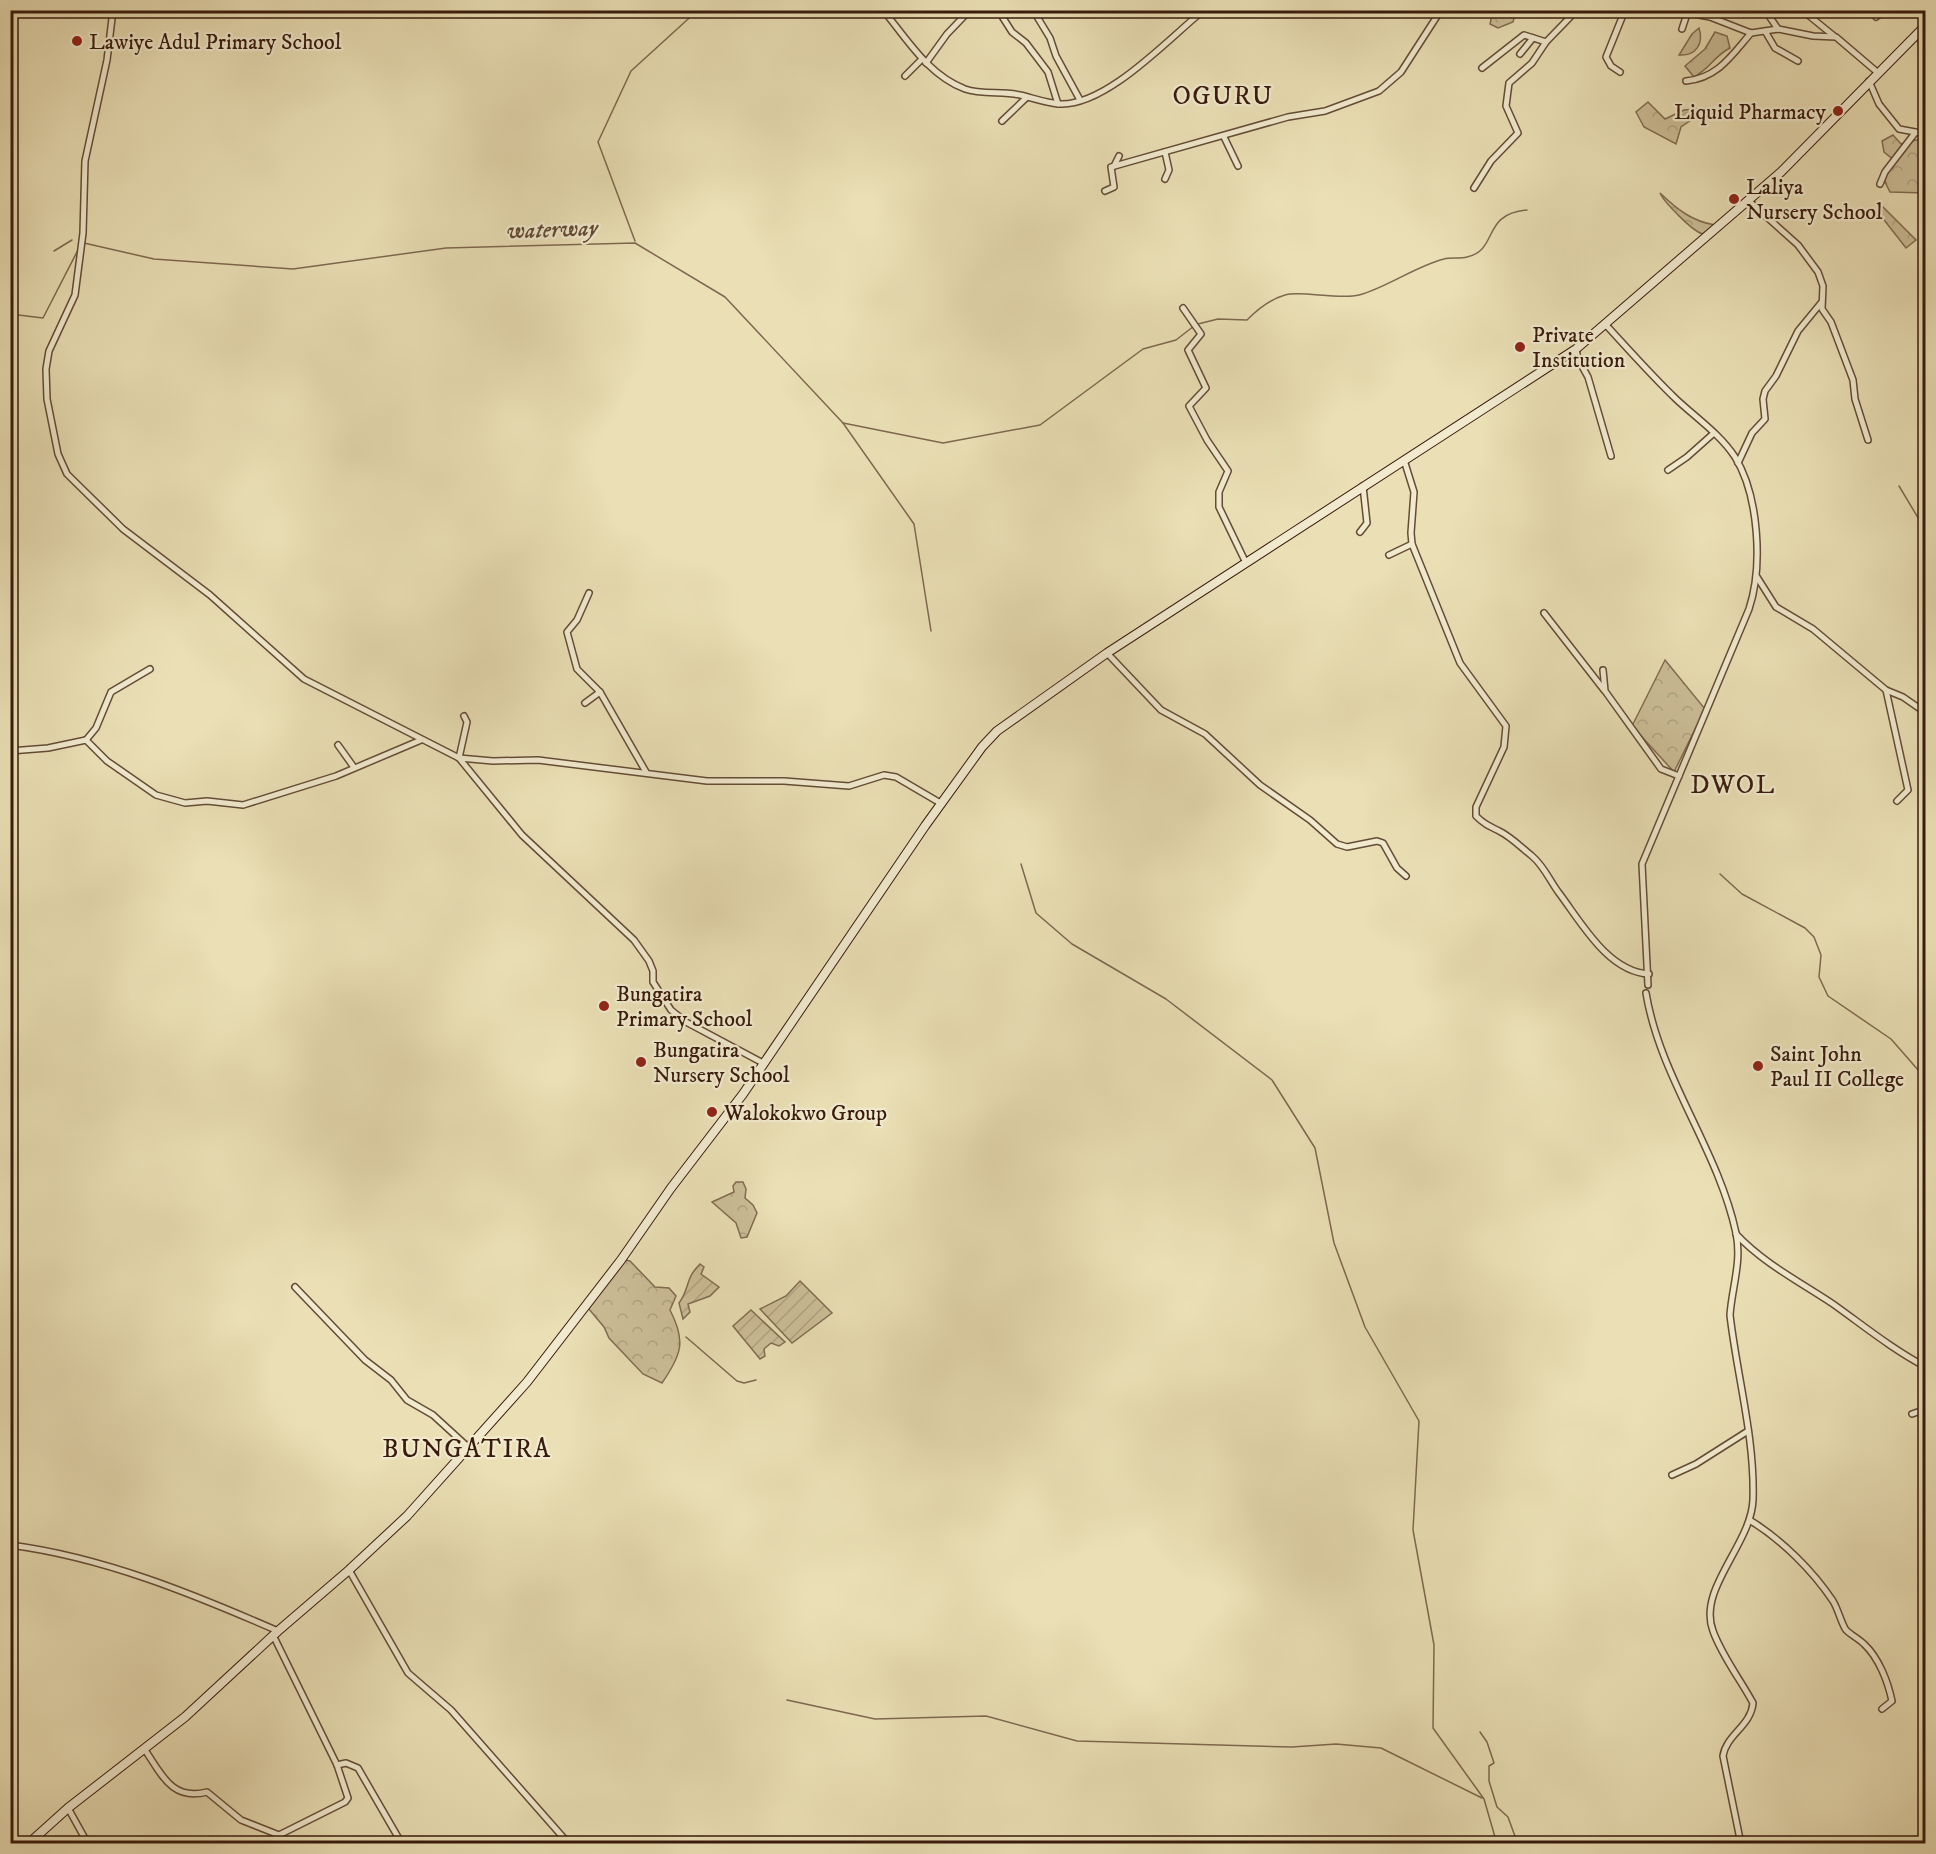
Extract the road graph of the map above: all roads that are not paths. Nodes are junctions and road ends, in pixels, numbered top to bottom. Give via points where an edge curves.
1 (113, 10) edge
2 (883, 10) edge
3 (970, 10) edge
4 (998, 10) edge
5 (1033, 10) edge
6 (1204, 10) edge
7 (1441, 10) edge
8 (1577, 10) edge
9 (1625, 10) edge
10 (1673, 10) edge
11 (1765, 10) edge
12 (1802, 10) edge
13 (1886, 10) edge
14 (1687, 14) junction
15 (1876, 18) dead end
16 (1820, 25) junction
17 (1923, 28) edge
18 (1682, 29) dead end
19 (1778, 29) junction
20 (1765, 31) junction
21 (1750, 33) junction
22 (1813, 36) junction
23 (1836, 37) junction
24 (1533, 38) junction
25 (1546, 42) junction
26 (1520, 54) dead end
27 (924, 61) junction
28 (1798, 61) dead end
29 (1482, 68) dead end
30 (1620, 72) dead end
31 (1877, 72) junction
32 (905, 76) dead end
33 (1926, 77) edge
34 (1686, 81) dead end
35 (1869, 81) junction
36 (1026, 98) junction
37 (1080, 100) junction
38 (1058, 104) junction
39 (1002, 121) dead end
40 (1915, 133) junction
41 (1926, 134) edge
42 (1224, 136) junction
43 (1165, 152) junction
44 (1119, 156) dead end
45 (1114, 166) junction
46 (1238, 166) dead end
47 (1165, 179) dead end
48 (1880, 184) dead end
49 (1474, 188) dead end
50 (1105, 191) dead end
51 (1749, 201) junction
52 (1821, 303) junction
53 (1183, 308) dead end
54 (1606, 325) junction
55 (1576, 349) junction
56 (1714, 433) junction
57 (1868, 440) dead end
58 (1611, 456) dead end
59 (1404, 460) junction
60 (1738, 463) junction
61 (1668, 470) dead end
62 (1363, 486) junction
63 (1360, 532) dead end
64 (1412, 544) junction
65 (1389, 555) dead end
66 (1246, 563) junction
67 (1757, 577) junction
68 (589, 593) dead end
69 (1544, 613) dead end
70 (1107, 653) junction
71 (150, 669) dead end
72 (1603, 670) dead end
73 (1886, 690) junction
74 (1605, 691) junction
75 (600, 692) junction
76 (585, 703) dead end
77 (1926, 712) edge
78 (464, 716) dead end
79 (86, 740) junction
80 (421, 740) junction
81 (338, 745) dead end
82 (10, 751) edge
83 (459, 758) junction
84 (354, 766) junction
85 (646, 772) junction
86 (1680, 776) junction
87 (1897, 801) dead end
88 (942, 804) junction
89 (1406, 876) dead end
90 (1649, 974) junction
91 (1648, 985) dead end
92 (1646, 993) dead end
93 (763, 1063) junction
94 (1736, 1234) junction
95 (295, 1287) dead end
96 (1926, 1367) edge
97 (1926, 1409) edge
98 (1912, 1414) dead end
99 (1748, 1431) junction
100 (468, 1447) junction
101 (1672, 1475) dead end
102 (1751, 1521) junction
103 (10, 1545) edge
104 (349, 1570) junction
105 (276, 1633) junction
106 (1882, 1709) dead end
107 (145, 1750) junction
108 (337, 1766) junction
109 (68, 1808) junction
110 (279, 1835) junction
111 (28, 1844) edge
112 (88, 1844) edge
113 (282, 1844) edge
114 (402, 1844) edge
115 (569, 1844) edge
116 (1741, 1844) edge

1 - 80 street via 107,60 85,161 83,233 75,295 47,358 47,399 60,460 96,505 216,599 295,672
2 - 27 street
3 - 27 street
4 - 38 street via 1048,72
5 - 37 street
6 - 37 street via 1115,84
7 - 42 street via 1401,72 1379,91 1325,111 1288,117
8 - 25 street
9 - 30 street via 1606,57
10 - 14 street
11 - 19 street
12 - 16 street
13 - 15 street
14 - 18 street
14 - 21 street via 1710,17
16 - 22 street
16 - 23 street
17 - 31 street
17 - 33 street
19 - 20 street
19 - 22 street
20 - 21 street
20 - 28 street via 1775,48
21 - 34 street via 1726,63 1704,78
22 - 23 street
23 - 31 street
24 - 25 street
24 - 26 street
24 - 29 street via 1524,35
25 - 49 street via 1532,63 1509,83 1506,106 1518,134 1491,161
27 - 32 street
27 - 36 street via 941,76 966,89
31 - 35 street
35 - 40 street via 1879,104 1899,129
35 - 51 street
36 - 38 street
36 - 39 street
37 - 38 street
40 - 41 street
40 - 48 street
42 - 43 street
42 - 46 street
43 - 45 street
43 - 47 street
44 - 45 street
45 - 50 street via 1114,187
51 - 52 street via 1798,244 1811,262 1823,286
51 - 54 street
52 - 57 street via 1853,380
52 - 60 street via 1798,332 1765,391 1765,419 1752,433
53 - 66 street via 1202,334 1188,350 1206,388 1189,406 1228,471 1219,492 1219,507
54 - 55 street
54 - 56 street
55 - 58 street
55 - 59 street
56 - 60 street
56 - 61 street
59 - 62 street
59 - 64 street via 1414,492
60 - 67 street via 1755,527
62 - 63 street via 1367,523
62 - 66 street
64 - 65 street
64 - 90 street via 1460,663 1506,726 1504,747 1476,807 1476,816 1533,856 1607,953 1639,974
66 - 70 street
67 - 73 street via 1776,607 1813,629
67 - 86 street via 1754,596
68 - 75 street via 577,621 567,632 577,669
69 - 74 street
70 - 88 street via 997,731
70 - 89 street via 1161,710 1209,737 1260,785 1337,844 1347,847 1383,843
71 - 79 street via 111,692 96,728
72 - 74 street
73 - 77 street
73 - 87 street via 1908,790
74 - 86 street via 1660,769
75 - 76 street
75 - 85 street
78 - 83 street via 467,723
79 - 82 street
79 - 84 street via 107,762 156,795 185,802 243,805 336,776
80 - 83 street
80 - 84 street
81 - 84 street
83 - 85 street via 538,760
83 - 93 street via 522,835 634,940 671,1010
85 - 88 street via 707,781 849,786 884,775 896,777
86 - 90 street via 1642,864
88 - 93 street
90 - 91 street
92 - 94 street via 1654,1028 1716,1172
93 - 100 street via 558,1343
94 - 96 street via 1755,1252 1881,1341
94 - 99 street via 1736,1285 1730,1315
95 - 100 street via 407,1400 434,1415
97 - 98 street
99 - 101 street
99 - 102 street via 1753,1471
100 - 104 street via 407,1516
102 - 106 street via 1821,1584 1845,1629 1869,1649 1892,1701
102 - 116 street via 1719,1579 1710,1605 1713,1632 1753,1703 1748,1720 1727,1744 1723,1756
103 - 105 street via 45,1551 181,1590
104 - 105 street
104 - 115 street via 408,1673 451,1710
105 - 107 street
105 - 108 street
107 - 109 street
107 - 110 street via 172,1787 187,1795 207,1792 241,1820
108 - 110 street via 346,1788 345,1802
108 - 114 street via 346,1763 358,1768
109 - 111 street
109 - 112 street
110 - 113 street

